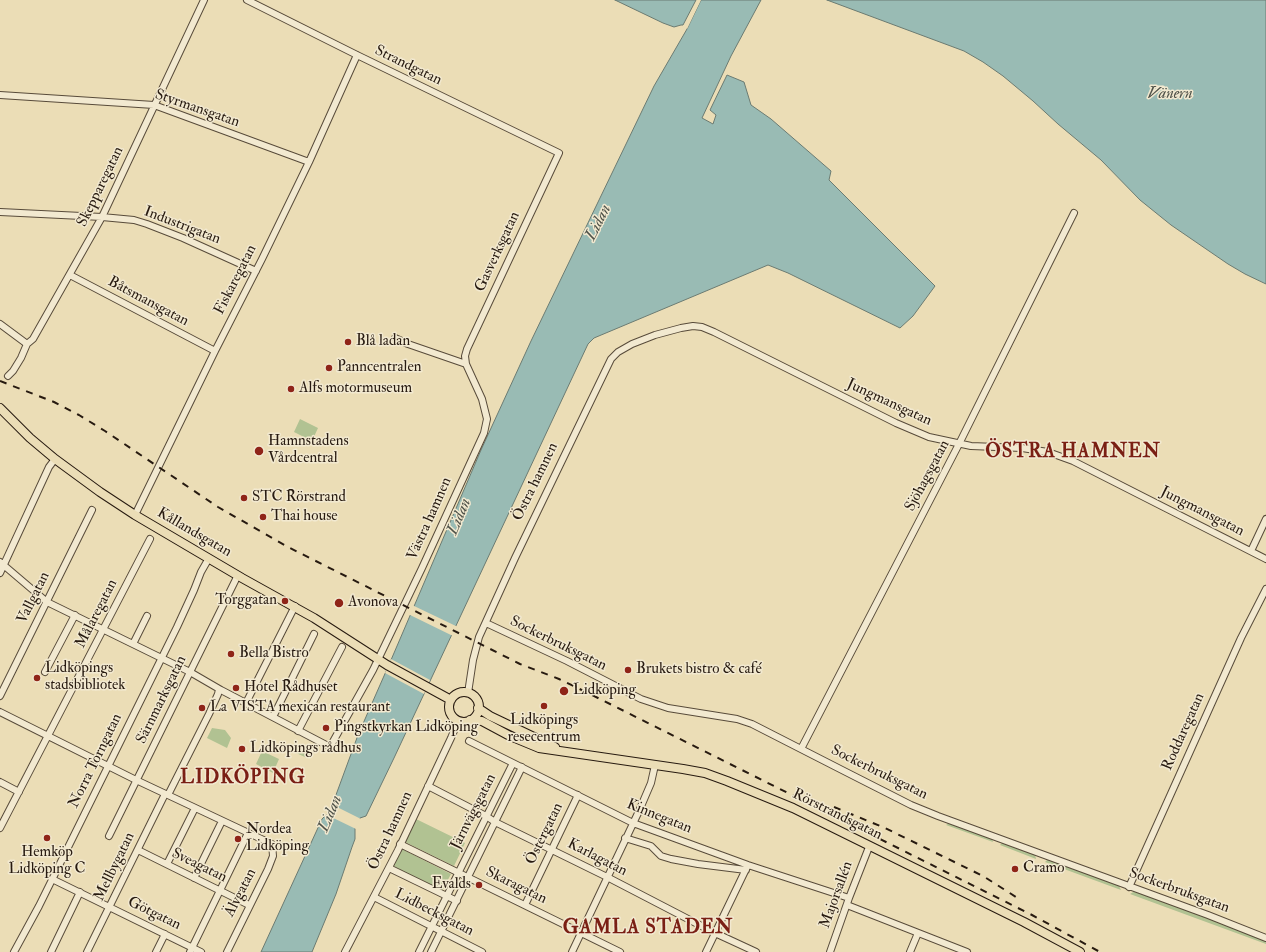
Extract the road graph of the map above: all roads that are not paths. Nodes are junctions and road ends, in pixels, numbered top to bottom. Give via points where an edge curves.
1 (204, 0) edge
2 (247, 0) edge
3 (357, 55) junction
4 (0, 95) edge
5 (154, 105) junction
6 (559, 153) joint
7 (309, 162) junction
8 (0, 212) edge
9 (1074, 213) dead end
10 (102, 217) junction
11 (256, 270) junction
12 (70, 275) junction
13 (0, 324) edge
14 (681, 328) joint
15 (395, 338) dead end
16 (27, 344) junction
17 (215, 352) junction
18 (466, 364) junction
19 (8, 376) dead end
20 (0, 408) edge
21 (959, 444) junction
22 (55, 459) junction
23 (92, 510) dead end
24 (134, 515) junction
25 (1266, 519) edge
26 (150, 539) dead end
27 (1252, 551) junction
28 (209, 558) junction
29 (1266, 559) edge
30 (2, 563) edge
31 (0, 573) edge
32 (238, 575) junction
33 (1266, 589) edge
34 (47, 602) junction
35 (294, 606) junction
36 (75, 615) junction
37 (147, 616) dead end
38 (486, 623) junction
39 (104, 629) junction
40 (314, 634) dead end
41 (133, 644) junction
42 (342, 647) dead end
43 (162, 658) junction
44 (378, 660) junction
45 (46, 672) dead end
46 (190, 672) junction
47 (219, 689) junction
48 (468, 693) junction
49 (0, 696) edge
50 (451, 700) junction
51 (246, 703) junction
52 (478, 708) junction
53 (0, 712) edge
54 (273, 717) junction
55 (457, 720) junction
56 (470, 720) junction
57 (298, 731) junction
58 (48, 736) junction
59 (469, 741) dead end
60 (801, 749) junction
61 (565, 752) junction
62 (513, 763) junction
63 (655, 765) junction
64 (108, 767) junction
65 (522, 767) junction
66 (136, 780) junction
67 (0, 782) edge
68 (428, 786) junction
69 (19, 792) junction
70 (167, 795) junction
71 (578, 795) junction
72 (195, 808) junction
73 (486, 816) junction
74 (222, 821) junction
75 (495, 822) junction
76 (634, 823) junction
77 (0, 828) edge
78 (248, 833) junction
79 (109, 836) dead end
80 (625, 838) junction
81 (400, 844) junction
82 (869, 846) junction
83 (552, 849) junction
84 (138, 850) junction
85 (167, 864) junction
86 (747, 867) junction
87 (389, 868) junction
88 (458, 872) junction
89 (468, 877) junction
90 (607, 877) junction
91 (194, 878) junction
92 (52, 879) junction
93 (1129, 887) junction
94 (220, 890) junction
95 (80, 892) junction
96 (446, 896) junction
97 (374, 897) junction
98 (849, 898) junction
99 (457, 901) junction
100 (249, 905) junction
101 (525, 905) junction
102 (847, 905) junction
103 (110, 906) junction
104 (430, 927) junction
105 (441, 932) junction
106 (580, 932) junction
107 (918, 932) junction
108 (715, 933) junction
109 (165, 934) junction
110 (1266, 938) edge
111 (951, 945) junction
112 (191, 950) edge
113 (348, 951) edge
114 (14, 952) edge
115 (51, 952) edge
116 (87, 952) edge
117 (156, 952) edge
118 (201, 952) edge
119 (227, 952) edge
120 (419, 952) edge
121 (431, 952) edge
122 (482, 952) edge
123 (572, 952) edge
124 (620, 952) edge
125 (706, 952) edge
126 (756, 952) edge
127 (830, 952) edge
128 (910, 952) edge
129 (952, 952) edge
130 (967, 952) edge
131 (1080, 952) edge

1 - 5 street, Skepparegatan
2 - 3 street, Strandgatan
3 - 6 street, Strandgatan
3 - 7 street, Fiskaregatan
4 - 5 street, Styrmansgatan
5 - 7 street, Styrmansgatan
5 - 10 street, Skepparegatan
6 - 18 street, Gasverksgatan via 467,349
7 - 11 street, Fiskaregatan
8 - 10 street, Industrigatan
9 - 21 street, Sjöhagsgatan
10 - 11 street, Industrigatan via 147,224
10 - 12 street, Skepparegatan
11 - 17 street, Fiskaregatan
12 - 16 street, Skepparegatan via 33,339
12 - 17 street, Båtsmansgatan
13 - 16 street
14 - 21 street, Jungmansgatan via 702,327 714,332 915,432
14 - 38 street, Östra hamnen via 632,344 611,359
15 - 18 street
16 - 19 street, Skepparegatan
17 - 24 street, Fiskaregatan
18 - 44 street, Västra hamnen via 485,406 487,419 484,433
20 - 22 main road, Kållandsgatan
21 - 27 street, Jungmansgatan via 1022,448 1048,452 1073,461
21 - 60 street, Sjöhagsgatan
22 - 24 main road, Kållandsgatan
22 - 30 street via 48,467
23 - 34 street, Vallgatan
24 - 28 main road, Kållandsgatan
25 - 27 street
26 - 39 street, Målaregatan
27 - 29 street, Jungmansgatan
28 - 32 main road, Kållandsgatan
28 - 43 street, Norra Torngatan
30 - 31 street
30 - 34 street
32 - 35 main road, Kållandsgatan
32 - 46 street, Särnmarksgatan
33 - 93 street, Roddaregatan via 1238,645
34 - 36 street
34 - 49 street, Vallgatan
35 - 44 main road, Kållandsgatan
35 - 51 street
36 - 39 street
36 - 45 street
37 - 41 street
38 - 48 street, Östra hamnen via 475,649
38 - 60 street, Sockerbruksgatan via 641,699 668,708 743,721
39 - 41 street
39 - 58 street, Målaregatan
40 - 54 street
41 - 43 street
42 - 57 street
43 - 46 street
43 - 64 street, Norra Torngatan
44 - 50 main road, Kållandsgatan
44 - 57 street, Västra hamnen via 330,747
46 - 47 street
46 - 66 street, Särnmarksgatan
47 - 51 street
47 - 70 street, Mellbygatan via 209,714
48 - 50 main road via 458,693
48 - 52 main road via 476,699
50 - 55 main road via 451,713
51 - 54 street
52 - 56 main road via 476,715
52 - 61 main road, Rörstrandsgatan
53 - 58 street
54 - 57 street
55 - 56 main road
55 - 68 street, Östra hamnen
56 - 61 main road, Rörstrandsgatan via 482,721 539,748
58 - 64 street
58 - 69 street, Målaregatan
59 - 62 street, Kinnegatan
60 - 93 street, Sockerbruksgatan via 932,813
61 - 63 main road, Rörstrandsgatan
62 - 65 street, Kinnegatan
62 - 73 street, Järnvägsgatan
63 - 76 street via 651,783
63 - 82 main road, Rörstrandsgatan via 705,773 727,781 793,808
64 - 66 street
64 - 92 street, Norra Torngatan
65 - 71 street, Kinnegatan
65 - 75 street, Järnvägsgatan
66 - 70 street
66 - 79 street, Särnmarksgatan
67 - 69 street
68 - 73 street, Karlagatan
68 - 81 street, Östra hamnen
69 - 77 street, Målaregatan
70 - 72 street
70 - 84 street, Mellbygatan
71 - 76 street, Kinnegatan
71 - 83 street, Östergatan
72 - 74 street
72 - 85 street
73 - 75 street, Karlagatan
73 - 88 street, Järnvägsgatan
74 - 78 street
74 - 91 street
75 - 83 street, Karlagatan
75 - 89 street, Järnvägsgatan
76 - 80 street
76 - 86 street, Kinnegatan
78 - 94 street
78 - 100 street, Älvgatan via 272,844 273,856
80 - 86 street via 651,846 666,857 698,864
80 - 90 street
81 - 87 street, Östra hamnen
81 - 88 street, Skaragatan
82 - 98 street, Majorsallén
82 - 131 main road, Rörstrandsgatan
83 - 90 street, Karlagatan
83 - 101 street, Östergatan
84 - 85 street, Sveagatan
84 - 103 street, Mellbygatan
85 - 91 street, Sveagatan
86 - 98 street, Kinnegatan
86 - 108 street
87 - 96 street
87 - 97 street, Östra hamnen
88 - 89 street, Skaragatan
88 - 96 street, Järnvägsgatan
89 - 99 street, Järnvägsgatan
89 - 101 street, Skaragatan
90 - 106 street
90 - 108 street, Karlagatan
91 - 94 street, Sveagatan
92 - 95 street, Götgatan
92 - 114 street, Norra Torngatan
93 - 110 street, Sockerbruksgatan
94 - 100 street, Sveagatan
94 - 112 street
95 - 103 street, Götgatan
95 - 115 street
96 - 99 street
96 - 104 street, Järnvägsgatan
97 - 104 street, Lidbecksgatan
97 - 113 street, Östra hamnen
98 - 102 street, Majorsallén
99 - 105 street, Järnvägsgatan
100 - 119 street, Älvgatan
101 - 106 street, Skaragatan
102 - 107 street
102 - 127 street, Majorsallén
103 - 109 street, Götgatan
103 - 116 street, Mellbygatan
104 - 105 street, Lidbecksgatan
104 - 120 street, Järnvägsgatan
105 - 121 street, Järnvägsgatan
105 - 122 street, Lidbecksgatan
106 - 123 street
106 - 124 street, Skaragatan
107 - 111 street
107 - 128 street
108 - 125 street
108 - 126 street, Karlagatan
109 - 112 street, Götgatan
109 - 117 street
111 - 129 street
111 - 130 street
112 - 118 street, Götgatan

